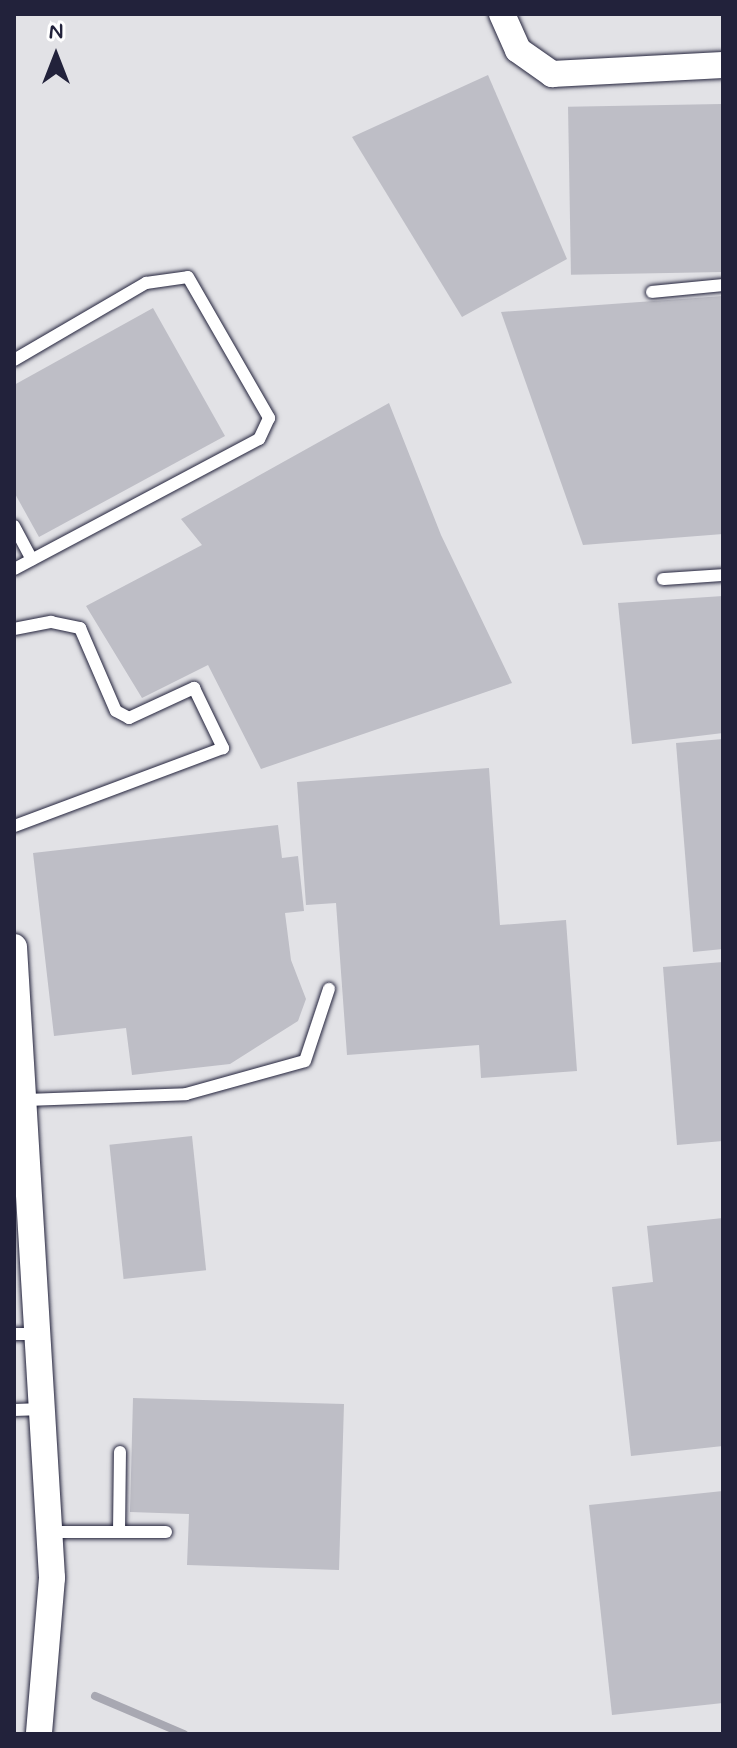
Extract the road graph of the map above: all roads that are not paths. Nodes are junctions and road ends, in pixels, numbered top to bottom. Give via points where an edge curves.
1 (502, 14) edge
2 (723, 65) edge
3 (723, 285) edge
4 (652, 292) dead end
5 (14, 360) edge
6 (14, 526) edge
7 (32, 560) junction
8 (14, 569) edge
9 (723, 575) edge
10 (663, 579) dead end
11 (14, 629) edge
12 (14, 826) edge
13 (14, 947) edge
14 (329, 989) dead end
15 (20, 1052) edge
16 (26, 1100) junction
17 (23, 1200) edge
18 (26, 1334) edge
19 (43, 1409) junction
20 (14, 1410) edge
21 (120, 1452) dead end
22 (49, 1532) junction
23 (119, 1532) junction
24 (166, 1532) dead end
25 (39, 1734) edge

1 - 2 street via 518,50 552,74
3 - 4 lane
5 - 7 lane via 146,283 188,277 269,418 259,439
6 - 7 lane
7 - 8 lane
9 - 10 lane
11 - 12 lane via 51,622 80,628 116,711 129,718 194,688 223,748
13 - 15 street
14 - 16 lane via 305,1061 186,1094
15 - 16 street
16 - 17 street
17 - 18 street
18 - 19 street
19 - 20 lane
19 - 22 street
21 - 23 lane
22 - 23 lane
22 - 25 street
23 - 24 lane

